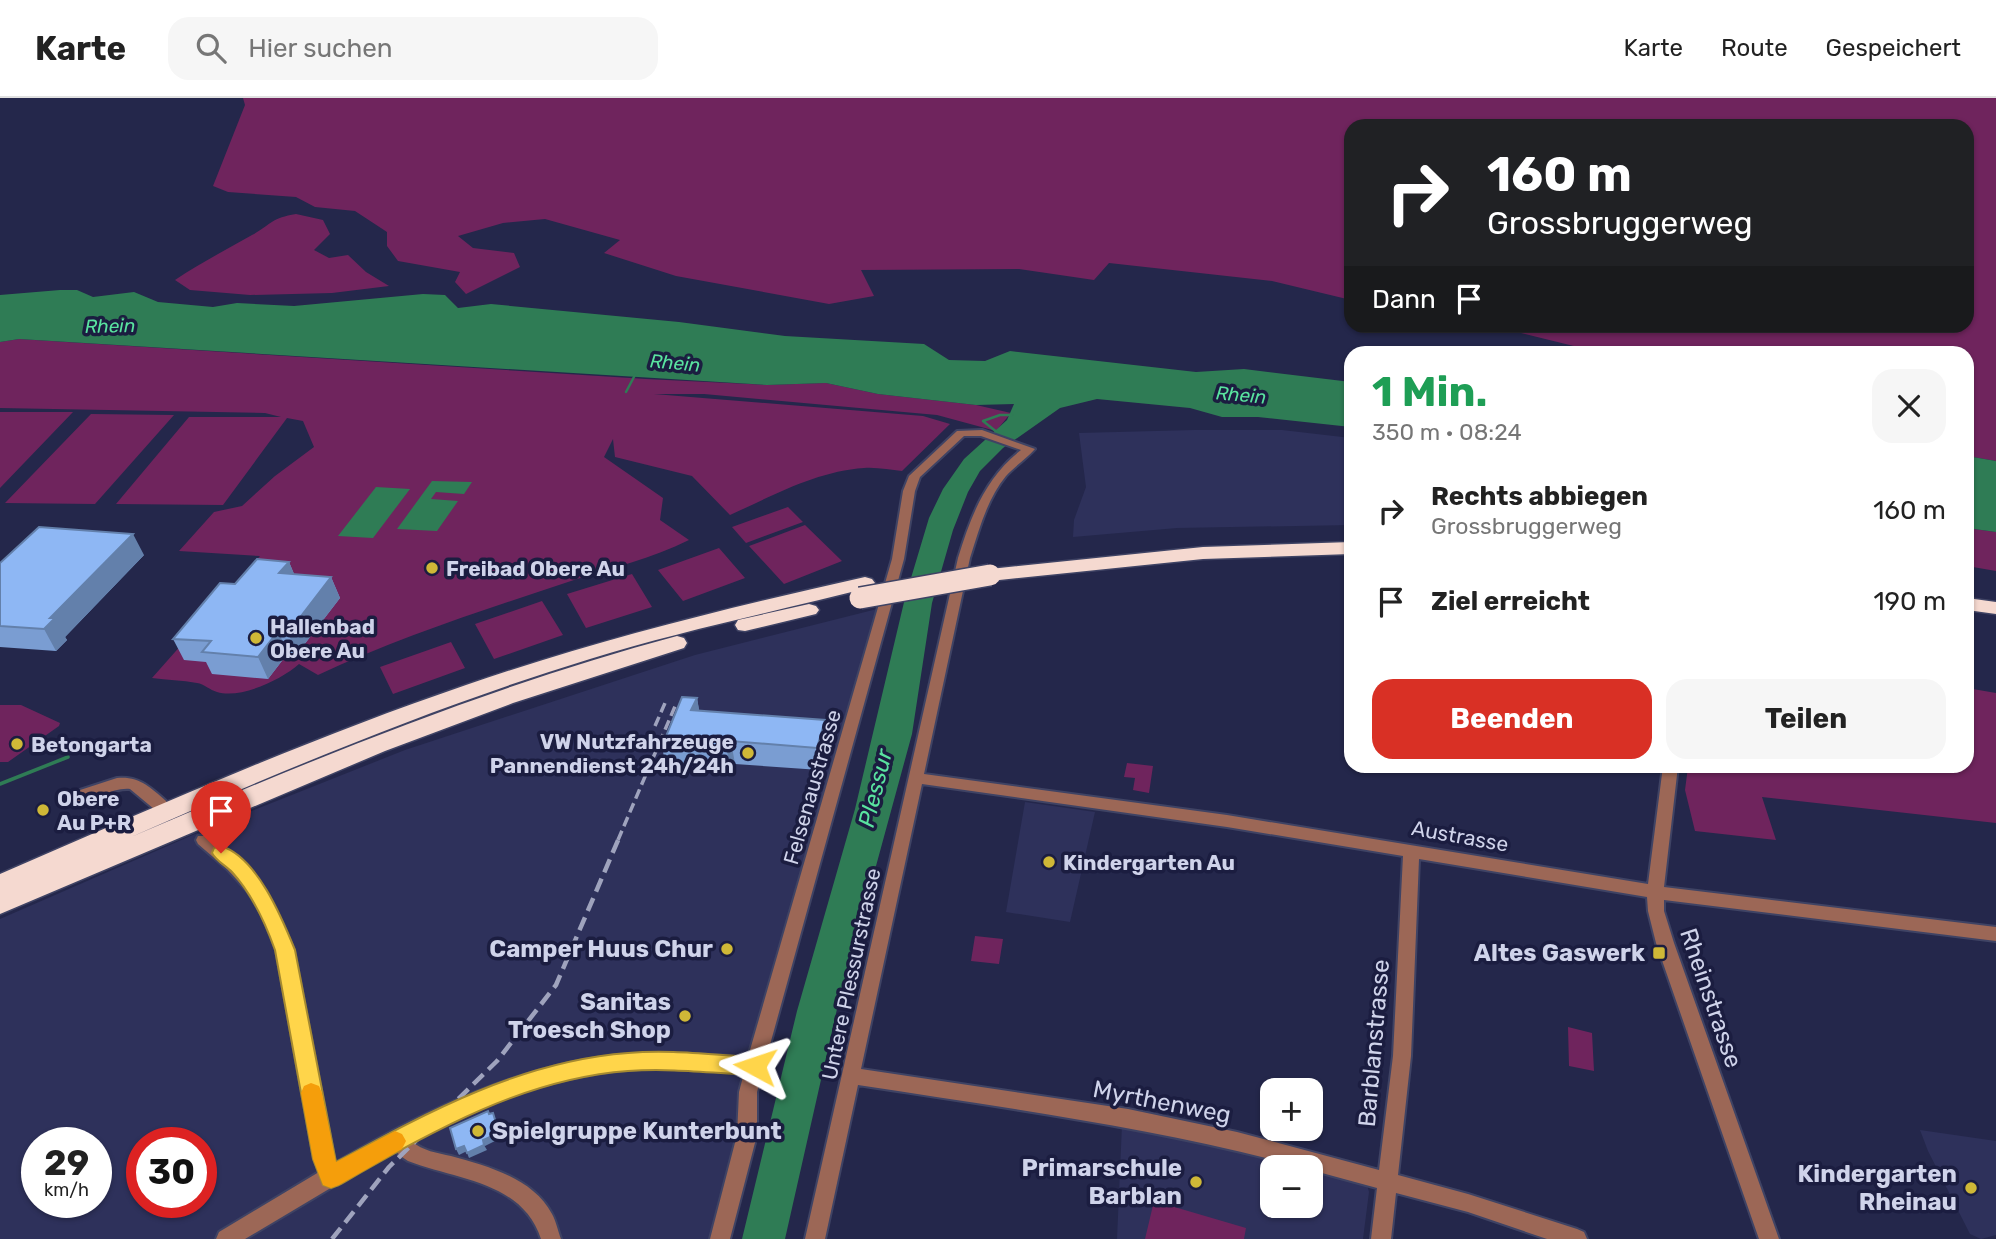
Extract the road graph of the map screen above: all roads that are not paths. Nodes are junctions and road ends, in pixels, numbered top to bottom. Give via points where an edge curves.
1 (1029, 449) joint
2 (1344, 536) edge
3 (1344, 548) edge
4 (991, 568) junction
5 (862, 591) junction
6 (1974, 593) edge
7 (1996, 596) edge
8 (1974, 605) edge
9 (1996, 608) edge
10 (1670, 773) edge
11 (916, 778) junction
12 (79, 796) dead end
13 (160, 806) dead end
14 (204, 840) dead end
15 (1411, 851) junction
16 (0, 884) edge
17 (1655, 892) junction
18 (0, 904) edge
19 (1996, 934) edge
20 (755, 1066) junction
21 (853, 1076) junction
22 (400, 1138) junction
23 (331, 1177) junction
24 (1387, 1180) junction
25 (226, 1239) edge
26 (551, 1239) edge
27 (720, 1239) edge
28 (815, 1239) edge
29 (1381, 1239) edge
30 (1577, 1239) edge
31 (1769, 1239) edge

1 - 11 street, Untere Plessurstrasse via 993,482 975,524
1 - 20 street, Felsenaustrasse via 970,431 958,434 915,476 898,559
2 - 4 highway via 1198,541
3 - 4 highway
4 - 5 highway, bridge
5 - 16 highway via 737,612 542,666 268,768
5 - 18 highway via 666,646 416,729
6 - 7 highway
8 - 9 highway
10 - 17 street, Rheinstrasse
11 - 15 street, Austrasse
11 - 21 street, Untere Plessurstrasse
12 - 13 street via 127,783 139,786
14 - 23 street via 255,887 285,950
15 - 17 street, Austrasse
15 - 24 street, Barblanstrasse via 1402,1056
17 - 19 street, Austrasse
17 - 31 street, Rheinstrasse via 1665,943
20 - 22 street via 658,1060 562,1072 484,1097
20 - 27 street, Felsenaustrasse via 748,1092 747,1135
21 - 24 street, Myrthenweg via 1128,1118 1237,1140
21 - 28 street, Untere Plessurstrasse
22 - 23 street
22 - 26 street via 415,1155 514,1186 544,1213
23 - 25 street
24 - 29 street, Barblanstrasse
24 - 30 street, Myrthenweg

